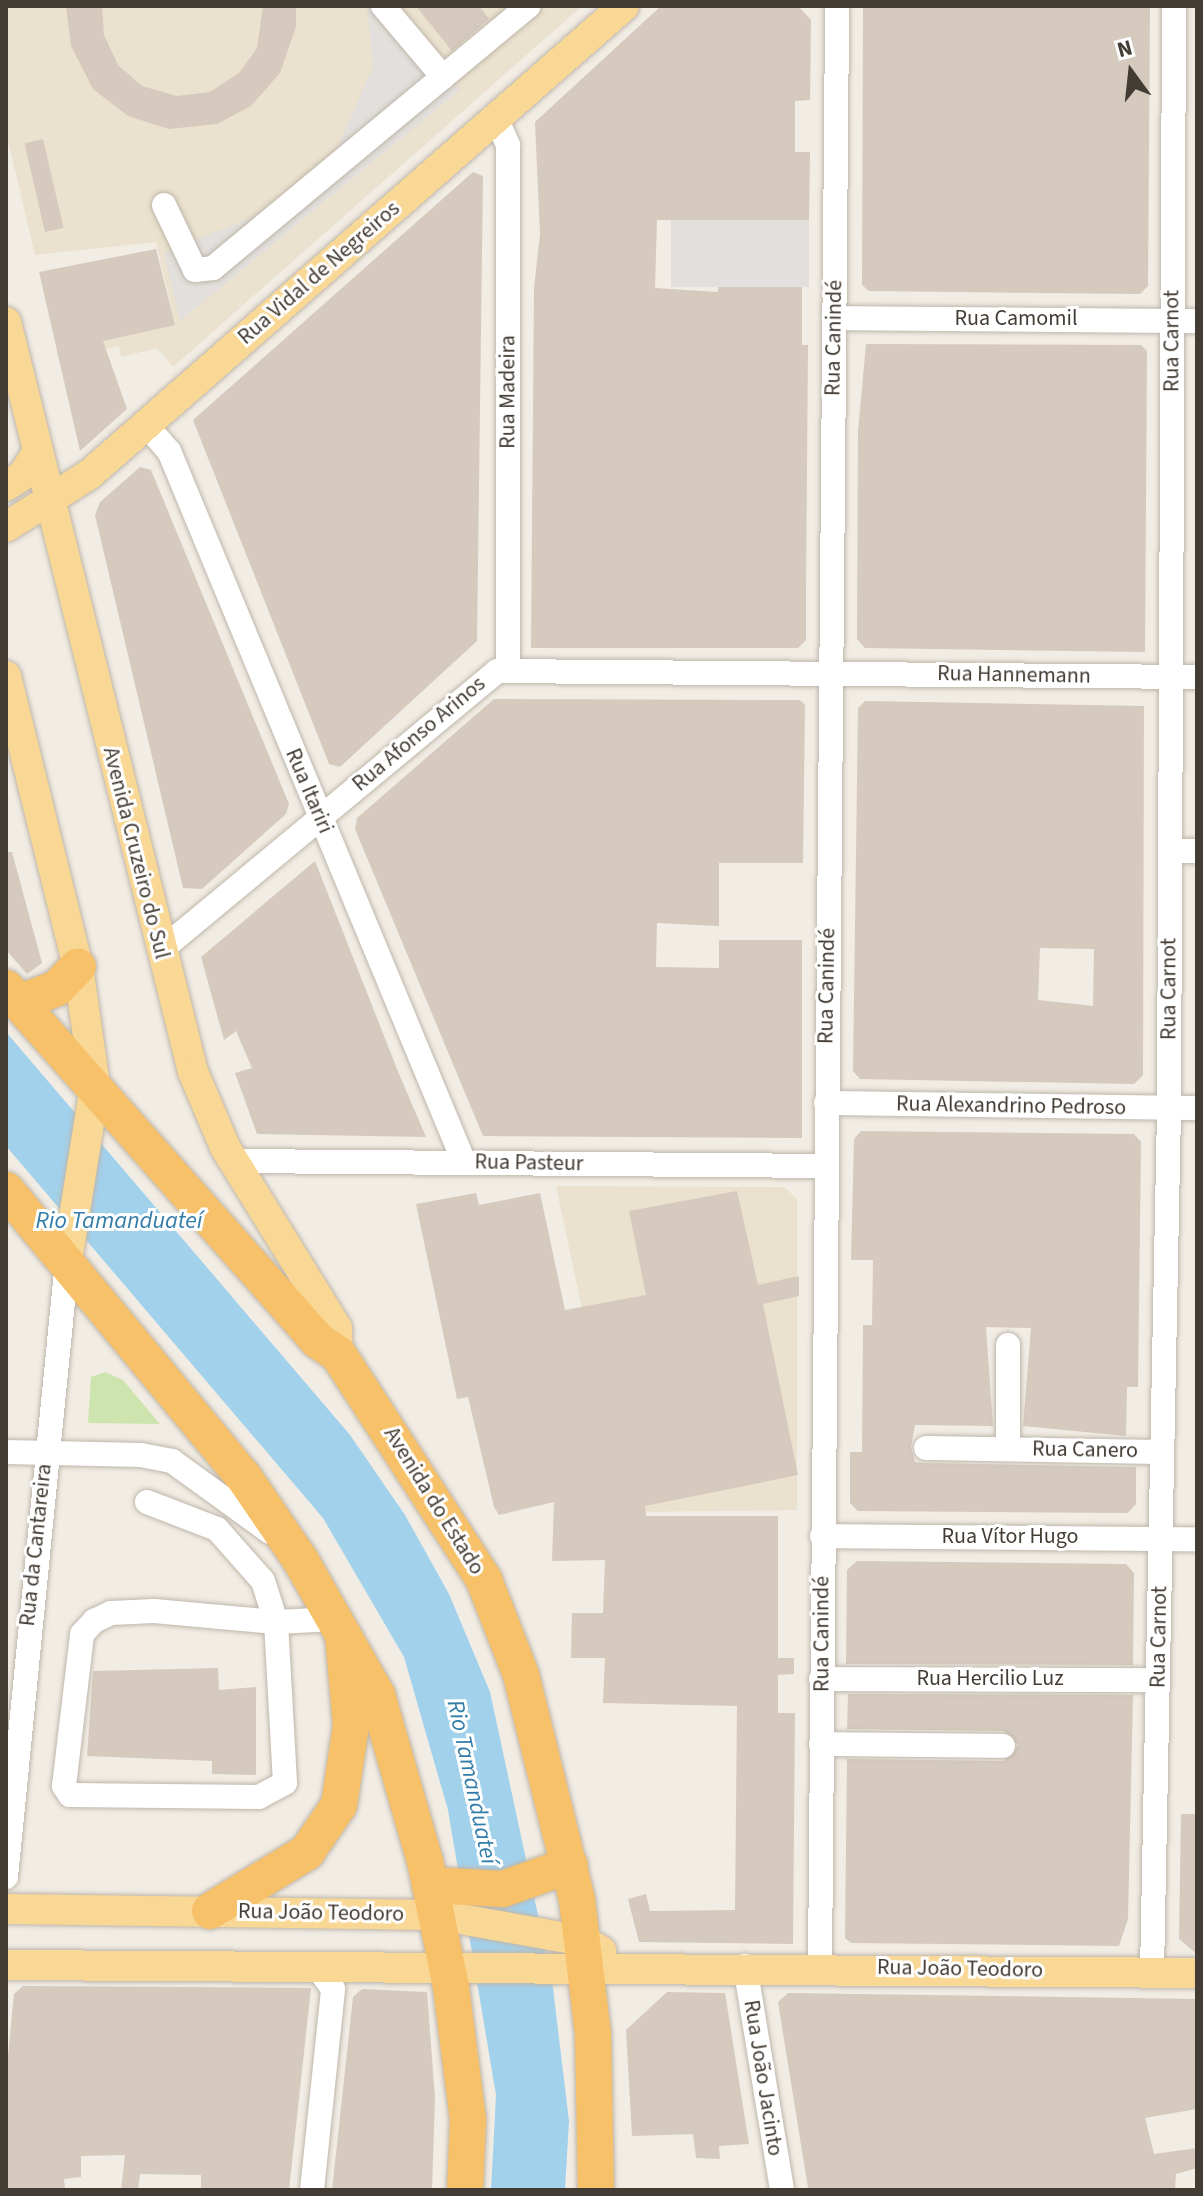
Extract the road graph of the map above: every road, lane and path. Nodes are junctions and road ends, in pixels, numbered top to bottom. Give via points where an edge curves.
1 (383, 6) edge
2 (529, 6) edge
3 (624, 6) edge
4 (837, 6) edge
5 (1174, 6) edge
6 (443, 77) junction
7 (496, 118) junction
8 (164, 205) dead end
9 (834, 318) junction
10 (1172, 320) junction
11 (1197, 321) edge
12 (6, 322) edge
13 (146, 425) junction
14 (37, 453) junction
15 (6, 486) edge
16 (49, 505) junction
17 (6, 527) edge
18 (508, 669) junction
19 (830, 673) junction
20 (6, 676) edge
21 (1170, 676) junction
22 (1197, 677) edge
23 (320, 816) junction
24 (1170, 851) junction
25 (1197, 851) edge
26 (160, 951) junction
27 (78, 966) junction
28 (13, 996) edge
29 (95, 1086) junction
30 (826, 1103) junction
31 (1169, 1108) junction
32 (1197, 1108) edge
33 (234, 1161) junction
34 (464, 1162) junction
35 (825, 1166) junction
36 (6, 1190) edge
37 (67, 1261) junction
38 (1008, 1345) dead end
39 (338, 1354) junction
40 (926, 1448) dead end
41 (1008, 1449) junction
42 (6, 1452) edge
43 (1162, 1452) junction
44 (46, 1453) junction
45 (147, 1502) dead end
46 (822, 1536) junction
47 (1161, 1539) junction
48 (1197, 1539) edge
49 (301, 1561) junction
50 (276, 1622) junction
51 (339, 1624) junction
52 (821, 1679) junction
53 (1158, 1680) junction
54 (821, 1744) junction
55 (1003, 1746) dead end
56 (558, 1871) junction
57 (6, 1877) edge
58 (447, 1902) junction
59 (6, 1909) edge
60 (210, 1911) junction
61 (574, 1953) junction
62 (315, 1964) junction
63 (6, 1965) edge
64 (458, 1966) junction
65 (745, 1966) junction
66 (820, 1967) junction
67 (1152, 1972) junction
68 (1197, 1973) edge
69 (312, 2190) edge
70 (465, 2190) edge
71 (596, 2190) edge
72 (782, 2190) edge

1 - 6 street
2 - 6 street
3 - 7 main road, Rua Vidal de Negreiros
4 - 9 street, Rua Canindé
5 - 10 street, Rua Carnot
6 - 8 street via 213,268 195,270
7 - 13 main road, Rua Vidal de Negreiros
7 - 18 street, Rua Madeira via 508,145
9 - 10 street, Rua Camomil
9 - 19 street, Rua Canindé
10 - 11 street, Rua Camomil
10 - 21 street, Rua Carnot
12 - 14 main road, Avenida Cruzeiro do Sul
13 - 16 main road, Rua Vidal de Negreiros
13 - 23 street, Rua Itariri via 169,451
14 - 15 main road
14 - 16 main road, Avenida Cruzeiro do Sul
16 - 17 main road, Rua Vidal de Negreiros
16 - 26 main road, Avenida Cruzeiro do Sul
18 - 19 street, Rua Afonso Arinos
18 - 23 street, Rua Afonso Arinos via 484,678
19 - 21 street, Rua Hannemann
19 - 30 street, Rua Canindé
20 - 27 main road
21 - 22 street, Rua Hannemann
21 - 24 street, Rua Carnot
23 - 26 street, Rua Afonso Arinos
23 - 34 street, Rua Itariri
24 - 25 street
24 - 31 street, Rua Carnot
26 - 33 main road, Avenida Cruzeiro do Sul via 201,1097
27 - 28 highway via 57,988
27 - 29 main road
28 - 29 highway, Avenida do Estado
29 - 37 main road
29 - 39 highway, Avenida do Estado via 317,1340
30 - 31 street, Rua Alexandrino Pedroso
30 - 35 street, Rua Canindé
31 - 32 street, Rua Alexandrino Pedroso
31 - 43 street, Rua Carnot
33 - 34 street, Rua Pasteur
33 - 39 main road, Avenida Cruzeiro do Sul via 337,1328
34 - 35 street, Rua Pasteur
35 - 46 street, Rua Canindé
36 - 37 highway
37 - 44 street, Rua da Cantareira
37 - 49 highway via 243,1476
38 - 41 street, Rua Canero
39 - 56 highway, Avenida do Estado via 484,1580 521,1675
40 - 41 street, Rua Canero
41 - 43 street, Rua Canero
42 - 44 street
43 - 47 street, Rua Carnot
44 - 49 street via 172,1461 218,1490
44 - 57 street, Rua da Cantareira
45 - 50 street via 233,1541 263,1581
46 - 47 street, Rua Vítor Hugo
46 - 52 street, Rua Canindé
47 - 48 street, Rua Vítor Hugo
47 - 53 street, Rua Carnot
49 - 51 highway
50 - 50 street via 154,1611 111,1613 94,1621 82,1634 64,1786 70,1795 84,1800 275,1793 285,1783
50 - 51 street
51 - 58 highway via 377,1695
51 - 60 highway via 351,1726 339,1805 307,1852
52 - 53 street, Rua Hercilio Luz
52 - 54 street, Rua Canindé
53 - 67 street, Rua Carnot
54 - 55 street
54 - 66 street, Rua Canindé
56 - 58 highway
56 - 61 highway, Avenida do Estado
58 - 60 main road, Rua João Teodoro
58 - 61 main road, Rua João Teodoro
58 - 64 highway
59 - 60 main road, Rua João Teodoro
61 - 64 main road
61 - 65 main road, Rua João Teodoro via 626,1967
61 - 71 highway, Avenida do Estado
62 - 63 main road
62 - 64 main road
62 - 69 street via 333,1989
64 - 70 highway via 467,2103
65 - 66 main road, Rua João Teodoro
65 - 72 street, Rua João Jacinto
66 - 67 main road, Rua João Teodoro
67 - 68 main road, Rua João Teodoro

